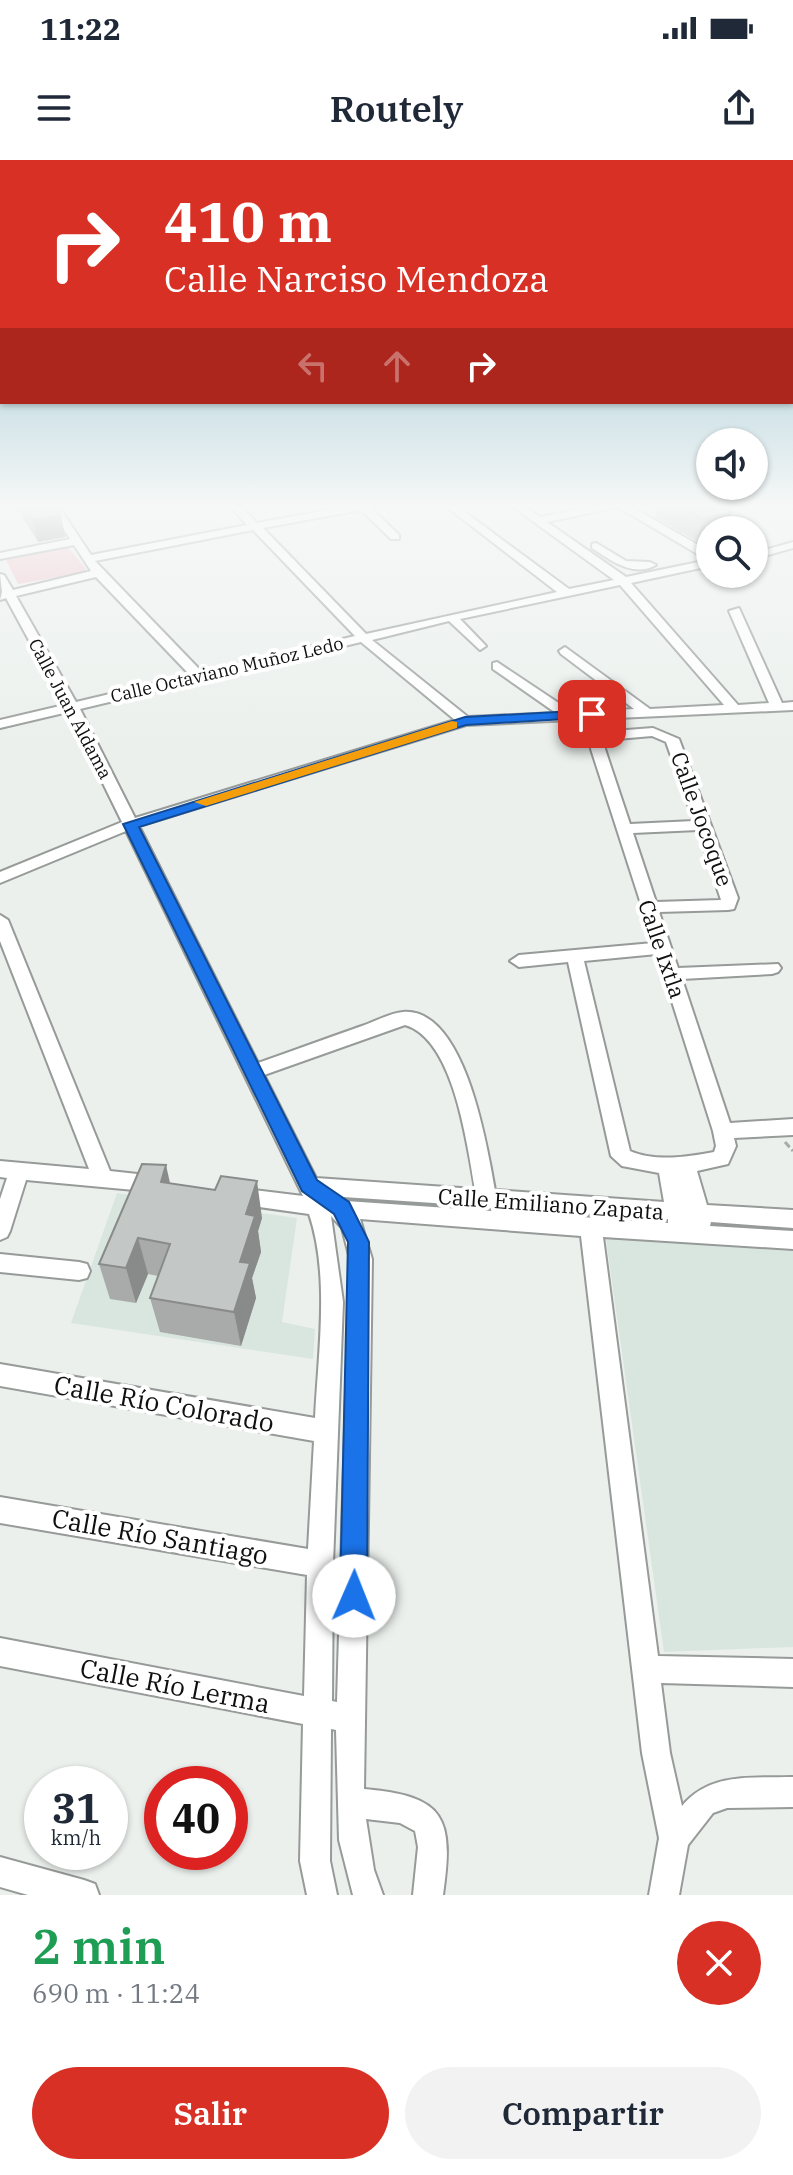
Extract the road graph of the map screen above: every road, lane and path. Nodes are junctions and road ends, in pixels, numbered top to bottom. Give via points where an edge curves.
1 (47, 585) edge
2 (110, 585) edge
3 (312, 585) edge
4 (556, 585) edge
5 (595, 585) edge
6 (626, 585) edge
7 (565, 592) junction
8 (5, 595) edge
9 (735, 611) dead end
10 (452, 617) junction
11 (363, 638) junction
12 (480, 646) dead end
13 (565, 651) dead end
14 (497, 666) dead end
15 (200, 678) junction
16 (777, 706) junction
17 (793, 706) edge
18 (72, 707) junction
19 (733, 707) junction
20 (630, 712) junction
21 (569, 716) junction
22 (465, 721) junction
23 (0, 724) edge
24 (630, 732) junction
25 (130, 824) junction
26 (703, 825) junction
27 (625, 829) junction
28 (0, 878) edge
29 (647, 907) junction
30 (0, 920) edge
31 (661, 948) junction
32 (575, 957) junction
33 (519, 961) dead end
34 (772, 968) dead end
35 (671, 974) junction
36 (253, 1072) junction
37 (793, 1127) edge
38 (723, 1131) junction
39 (676, 1164) junction
40 (9, 1170) edge
41 (102, 1176) junction
42 (180, 1187) edge
43 (211, 1192) edge
44 (313, 1195) junction
45 (487, 1201) junction
46 (342, 1208) junction
47 (793, 1219) edge
48 (678, 1222) junction
49 (701, 1223) junction
50 (591, 1229) junction
51 (0, 1231) edge
52 (793, 1240) edge
53 (0, 1263) edge
54 (79, 1271) dead end
55 (0, 1375) edge
56 (328, 1432) junction
57 (0, 1510) edge
58 (320, 1564) junction
59 (0, 1652) edge
60 (646, 1669) junction
61 (793, 1673) edge
62 (317, 1714) junction
63 (351, 1719) junction
64 (793, 1792) edge
65 (352, 1803) junction
66 (674, 1838) junction
67 (0, 1872) edge
68 (84, 1895) edge
69 (322, 1895) edge
70 (368, 1895) edge
71 (428, 1895) edge
72 (664, 1895) edge

1 - 8 street
2 - 15 street
3 - 11 street
4 - 7 street
5 - 7 street, Calle Octaviano Muñoz Ledo
6 - 19 street
7 - 10 street, Calle Octaviano Muñoz Ledo
8 - 18 street, Calle Juan Aldama
9 - 16 street
10 - 11 street, Calle Octaviano Muñoz Ledo
10 - 12 street
11 - 15 street, Calle Octaviano Muñoz Ledo
11 - 22 street
13 - 20 street
14 - 21 street
15 - 18 street, Calle Octaviano Muñoz Ledo
16 - 17 street
16 - 19 street
18 - 23 street, Calle Octaviano Muñoz Ledo
18 - 25 street, Calle Juan Aldama
19 - 20 street
20 - 21 street
20 - 24 street
21 - 22 street
22 - 25 street
24 - 26 street, Calle Jocoque via 667,736 675,743
24 - 27 street, Calle Ixtla via 598,737
25 - 28 street
25 - 36 street, Calle Juan Aldama
26 - 27 street
26 - 29 street, Calle Jocoque via 728,905
27 - 29 street, Calle Ixtla
29 - 31 street, Calle Ixtla
30 - 41 street
31 - 32 street
31 - 35 street, Calle Ixtla
32 - 33 street
32 - 39 street via 618,1149 633,1163
34 - 35 street
35 - 38 street, Calle Ixtla
36 - 44 street, Calle Juan Aldama
36 - 45 street via 404,1018 419,1020 444,1044 456,1075
37 - 38 street
38 - 39 street, Calle Ixtla via 726,1146 721,1158
39 - 48 street
39 - 49 street
40 - 41 street
40 - 51 street
41 - 42 street
43 - 44 street, Calle Emiliano Zapata via 289,1203
44 - 45 street, Calle Emiliano Zapata
44 - 46 street
44 - 56 street, Calle Juan Aldama via 326,1238 332,1302
45 - 48 street, Calle Emiliano Zapata
46 - 50 street, Calle Emiliano Zapata
46 - 63 street via 361,1259
47 - 49 street, Calle Emiliano Zapata
48 - 49 street, Calle Emiliano Zapata
48 - 50 street, Calle Emiliano Zapata
49 - 52 street, Calle Emiliano Zapata
50 - 60 street
53 - 54 street
55 - 56 street, Calle Río Colorado
56 - 58 street, Calle Juan Aldama
57 - 58 street, Calle Río Santiago
58 - 62 street, Calle Juan Aldama
59 - 62 street, Calle Río Lerma
60 - 61 street
60 - 66 street
62 - 63 street, Calle Río Lerma
62 - 69 street, Calle Juan Aldama via 315,1861
63 - 65 street
64 - 66 street via 726,1793 703,1803
65 - 70 street via 358,1862
65 - 71 street via 396,1806 425,1817 435,1851
66 - 72 street
67 - 68 street

